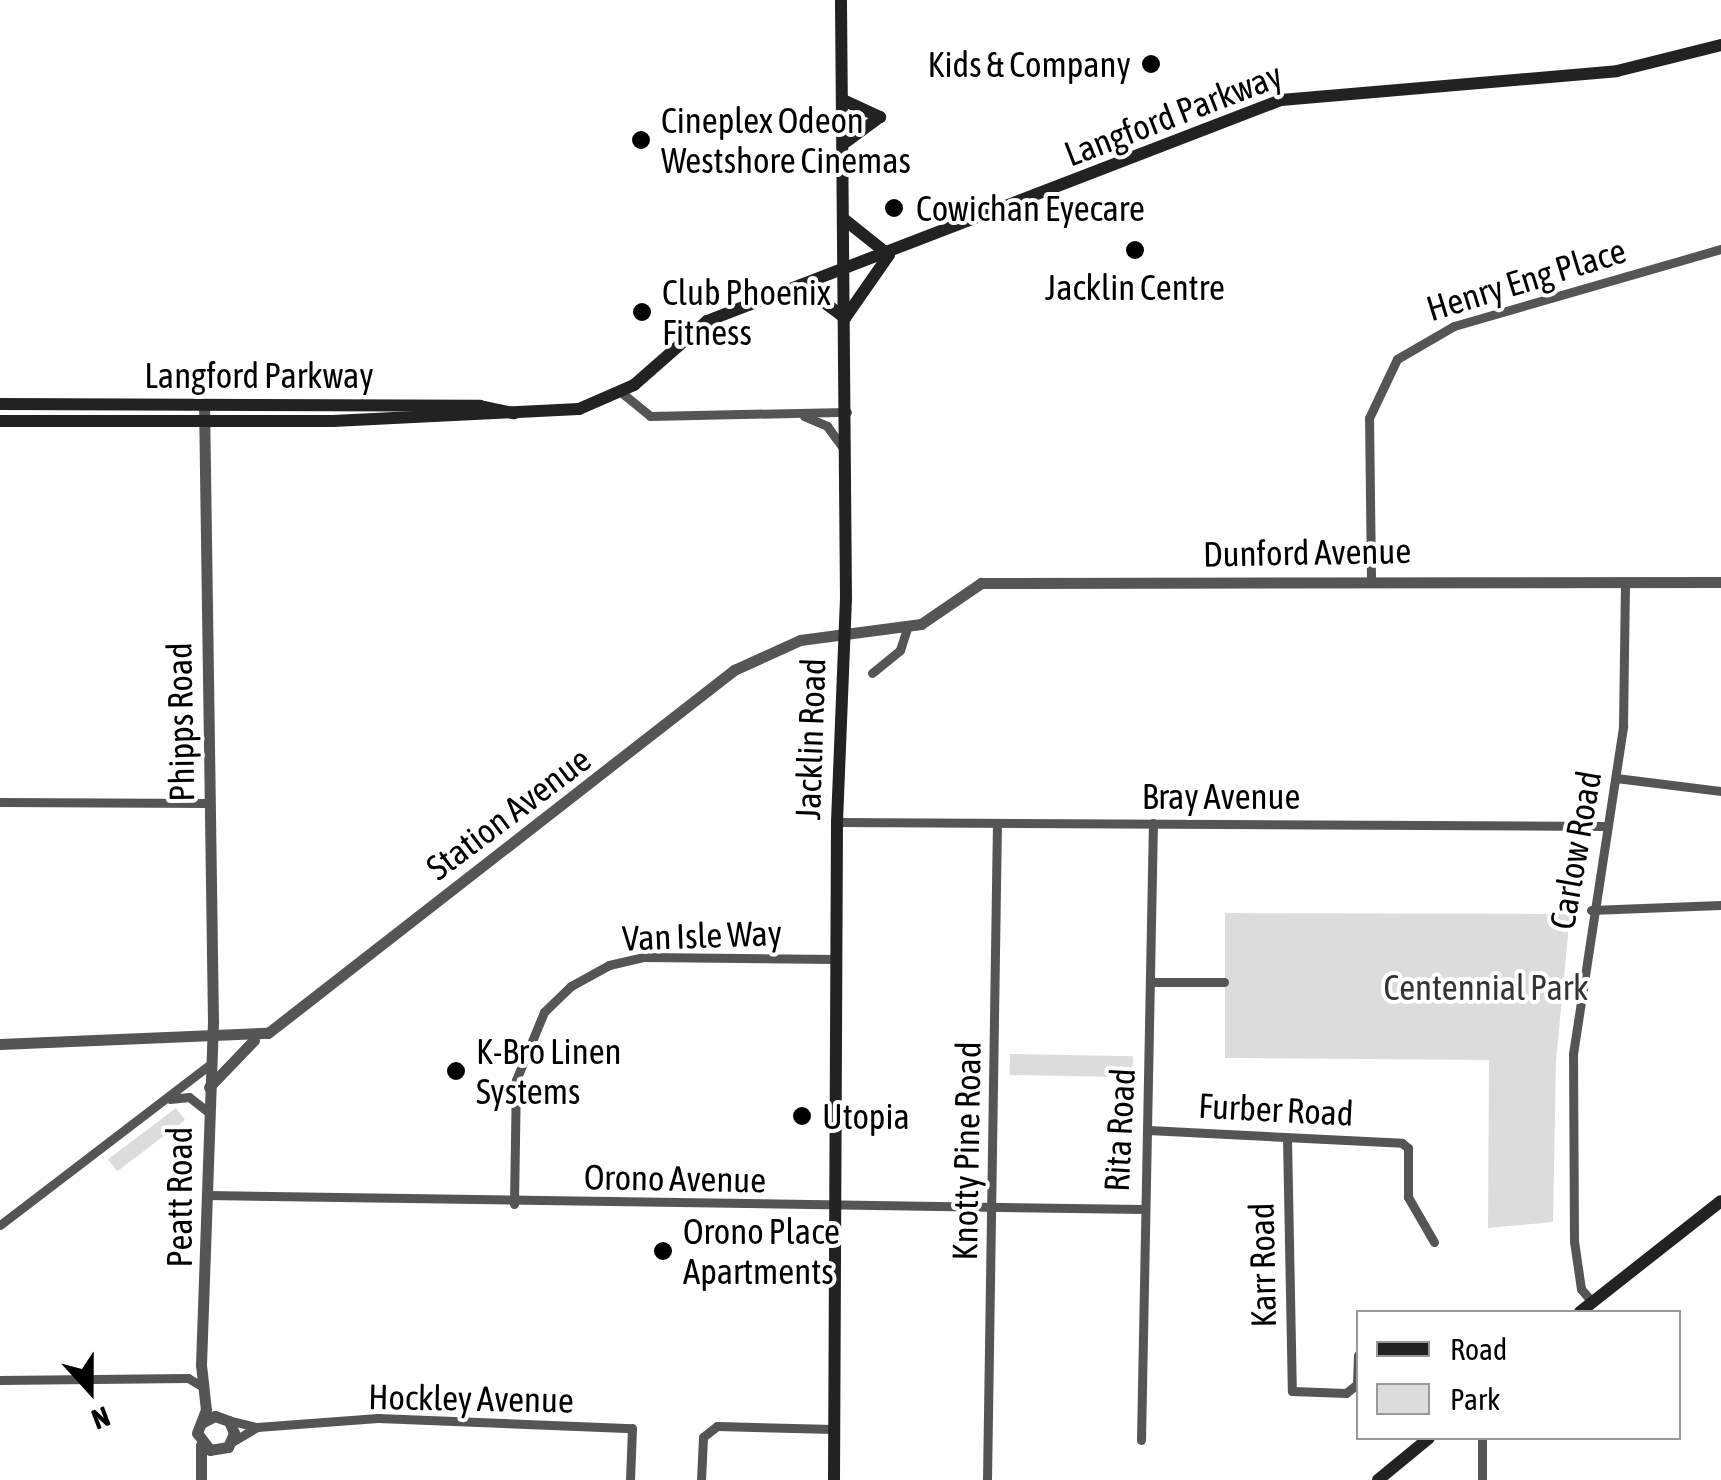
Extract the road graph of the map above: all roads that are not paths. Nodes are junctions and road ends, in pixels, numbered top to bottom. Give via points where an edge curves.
1 (842, 0) edge
2 (1721, 46) edge
3 (843, 100) junction
4 (843, 144) junction
5 (845, 220) junction
6 (1721, 249) edge
7 (889, 254) junction
8 (845, 270) junction
9 (800, 286) junction
10 (846, 318) junction
11 (622, 393) junction
12 (0, 404) edge
13 (204, 404) junction
14 (847, 412) junction
15 (516, 414) junction
16 (802, 414) junction
17 (0, 421) edge
18 (204, 422) junction
19 (846, 453) junction
20 (1372, 578) junction
21 (1625, 582) junction
22 (1721, 582) edge
23 (907, 629) junction
24 (844, 636) junction
25 (872, 673) dead end
26 (1616, 778) junction
27 (1721, 792) edge
28 (0, 802) edge
29 (208, 802) junction
30 (838, 822) junction
31 (1153, 823) junction
32 (996, 824) junction
33 (1605, 826) junction
34 (1721, 905) edge
35 (1591, 910) junction
36 (836, 959) junction
37 (1152, 982) junction
38 (1224, 982) dead end
39 (257, 1038) junction
40 (210, 1039) junction
41 (0, 1044) edge
42 (208, 1066) junction
43 (208, 1089) junction
44 (170, 1099) junction
45 (207, 1111) junction
46 (1148, 1130) junction
47 (1288, 1138) junction
48 (207, 1196) junction
49 (1721, 1200) edge
50 (514, 1204) junction
51 (839, 1208) junction
52 (1143, 1209) junction
53 (993, 1210) junction
54 (0, 1225) edge
55 (1434, 1242) dead end
56 (1592, 1302) junction
57 (1582, 1310) edge
58 (203, 1361) junction
59 (188, 1378) junction
60 (0, 1380) edge
61 (1356, 1385) edge
62 (202, 1387) junction
63 (225, 1419) junction
64 (203, 1422) junction
65 (257, 1426) junction
66 (834, 1429) junction
67 (1140, 1440) dead end
68 (1427, 1440) edge
69 (1484, 1440) edge
70 (200, 1442) junction
71 (228, 1446) junction
72 (201, 1480) edge
73 (209, 1480) edge
74 (630, 1480) edge
75 (701, 1480) edge
76 (834, 1480) edge
77 (986, 1480) edge
78 (1378, 1480) edge
79 (1482, 1480) edge

1 - 3 main road, Jacklin Road
2 - 7 main road, Langford Parkway via 1617,71 1281,100
3 - 4 main road, Jacklin Road
3 - 4 main road via 880,117
4 - 5 main road, Jacklin Road
5 - 7 main road
5 - 8 main road, Jacklin Road
6 - 20 street, Henry Eng Place via 1454,326 1397,359 1369,418
7 - 8 main road, Langford Parkway
7 - 10 main road
8 - 9 main road, Langford Parkway
8 - 10 main road, Jacklin Road
9 - 10 main road
9 - 11 main road, Langford Parkway via 707,320
10 - 14 main road, Jacklin Road
11 - 15 main road, Langford Parkway via 578,409
11 - 16 street via 650,416
12 - 13 main road, Langford Parkway
13 - 15 main road, Langford Parkway via 480,406
13 - 18 street, Phipps Road
14 - 16 street
14 - 19 main road, Jacklin Road
15 - 18 main road, Langford Parkway
16 - 19 street via 827,426
17 - 18 main road, Langford Parkway
18 - 29 street, Phipps Road
19 - 24 main road, Jacklin Road
20 - 21 street, Dunford Avenue
20 - 23 street, Dunford Avenue via 993,581 970,588
21 - 22 street, Dunford Avenue
21 - 26 street, Carlow Road
23 - 24 street, Dunford Avenue
23 - 25 street, Dunford Avenue via 900,650
24 - 30 main road, Jacklin Road
24 - 39 street, Station Avenue via 800,640 734,670 343,971 300,1013
26 - 27 street
26 - 33 street, Carlow Road
28 - 29 street
29 - 40 street, Phipps Road
30 - 32 street, Bray Avenue
30 - 36 main road, Jacklin Road
31 - 32 street, Bray Avenue
31 - 33 street, Bray Avenue
31 - 37 street, Rita Road
32 - 53 street, Knotty Pine Road
33 - 35 street, Carlow Road
34 - 35 street
35 - 56 street, Carlow Road via 1573,1054 1570,1146 1574,1241 1582,1289
36 - 50 street, Van Isle Way via 644,957 608,965 571,986 544,1012 516,1080
36 - 51 main road, Jacklin Road
37 - 38 street
37 - 46 street, Rita Road
39 - 40 street, Station Avenue
39 - 43 street via 231,1057
40 - 41 street, Station Avenue
40 - 42 street, Peatt Road
42 - 43 street, Peatt Road
42 - 44 street
43 - 45 street, Peatt Road
44 - 45 street via 189,1097
44 - 54 street
45 - 48 street, Peatt Road
46 - 47 street, Furber Road
46 - 52 street, Rita Road
47 - 55 street, Furber Road via 1402,1142 1408,1148 1408,1197
47 - 61 street, Karr Road via 1292,1391 1346,1393
48 - 50 street, Orono Avenue
48 - 58 street, Peatt Road
49 - 56 main road
50 - 51 street, Orono Avenue
51 - 53 street, Orono Avenue
51 - 66 main road, Jacklin Road
52 - 53 street, Orono Avenue
52 - 67 street, Rita Road
53 - 77 street, Knotty Pine Road
56 - 57 main road
58 - 59 street
58 - 62 street, Peatt Road
58 - 63 street, Peatt Road via 211,1398
59 - 60 street
59 - 62 street
62 - 64 street, Peatt Road
63 - 64 street
63 - 65 street, Hockley Avenue
63 - 71 street, Peatt Road
64 - 70 street, Peatt Road
65 - 71 street, Hockley Avenue
65 - 74 street, Hockley Avenue via 378,1418 632,1428
66 - 75 street via 717,1426 703,1437
66 - 76 main road, Jacklin Road
68 - 78 main road
69 - 79 street
70 - 71 street via 210,1450
70 - 72 street, Peatt Road
71 - 73 street

